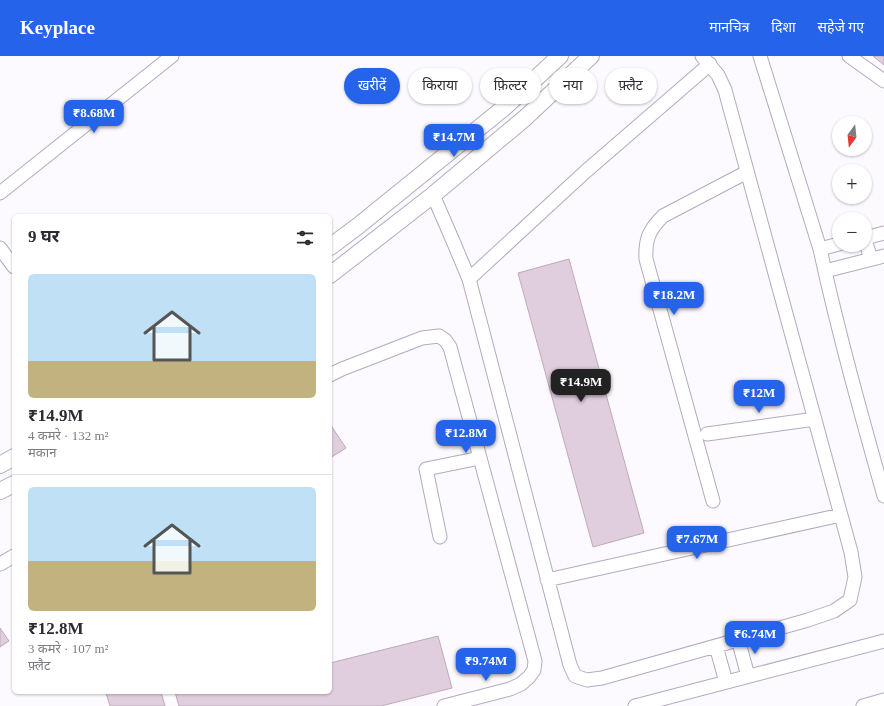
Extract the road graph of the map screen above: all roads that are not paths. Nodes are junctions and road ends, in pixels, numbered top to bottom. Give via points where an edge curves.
1 (172, 56) edge
2 (560, 56) edge
3 (591, 56) edge
4 (760, 56) edge
5 (850, 56) edge
6 (706, 60) edge
7 (884, 82) edge
8 (747, 172) junction
9 (0, 192) edge
10 (433, 195) junction
11 (884, 233) edge
12 (872, 237) edge
13 (332, 246) edge
14 (832, 246) edge
15 (0, 248) edge
16 (820, 249) junction
17 (872, 249) edge
18 (878, 258) edge
19 (12, 264) edge
20 (825, 271) junction
21 (332, 273) edge
22 (469, 279) junction
23 (332, 374) edge
24 (815, 419) junction
25 (706, 434) dead end
26 (12, 458) edge
27 (480, 458) junction
28 (0, 465) edge
29 (12, 485) edge
30 (883, 488) edge
31 (0, 491) edge
32 (712, 501) dead end
33 (841, 516) junction
34 (440, 537) dead end
35 (12, 557) edge
36 (0, 564) edge
37 (547, 580) junction
38 (738, 639) junction
39 (884, 641) edge
40 (716, 646) junction
41 (748, 676) junction
42 (726, 682) junction
43 (884, 700) edge
44 (444, 706) edge
45 (635, 706) edge
46 (863, 706) edge

1 - 9 street
2 - 13 street via 505,107
3 - 10 street via 525,118
4 - 16 street
5 - 7 street
6 - 8 street via 718,75 725,90
6 - 22 street
8 - 24 street
8 - 32 street via 663,216 654,224 645,247 646,259
10 - 21 street
10 - 22 street
11 - 12 street
14 - 16 street
15 - 19 street
16 - 20 street
17 - 18 street
18 - 20 street
20 - 30 street
22 - 37 street
23 - 27 street via 422,338 439,336 450,347
24 - 25 street
24 - 33 street
26 - 28 street
27 - 34 street via 426,469
27 - 44 street via 535,661 534,670 521,684 510,689
29 - 31 street
33 - 37 street
33 - 38 street via 855,578 850,600 834,611
35 - 36 street
37 - 40 street via 575,676 587,680 602,678
38 - 40 street
38 - 41 street
39 - 41 street
40 - 42 street
41 - 42 street
42 - 45 street
43 - 46 street

